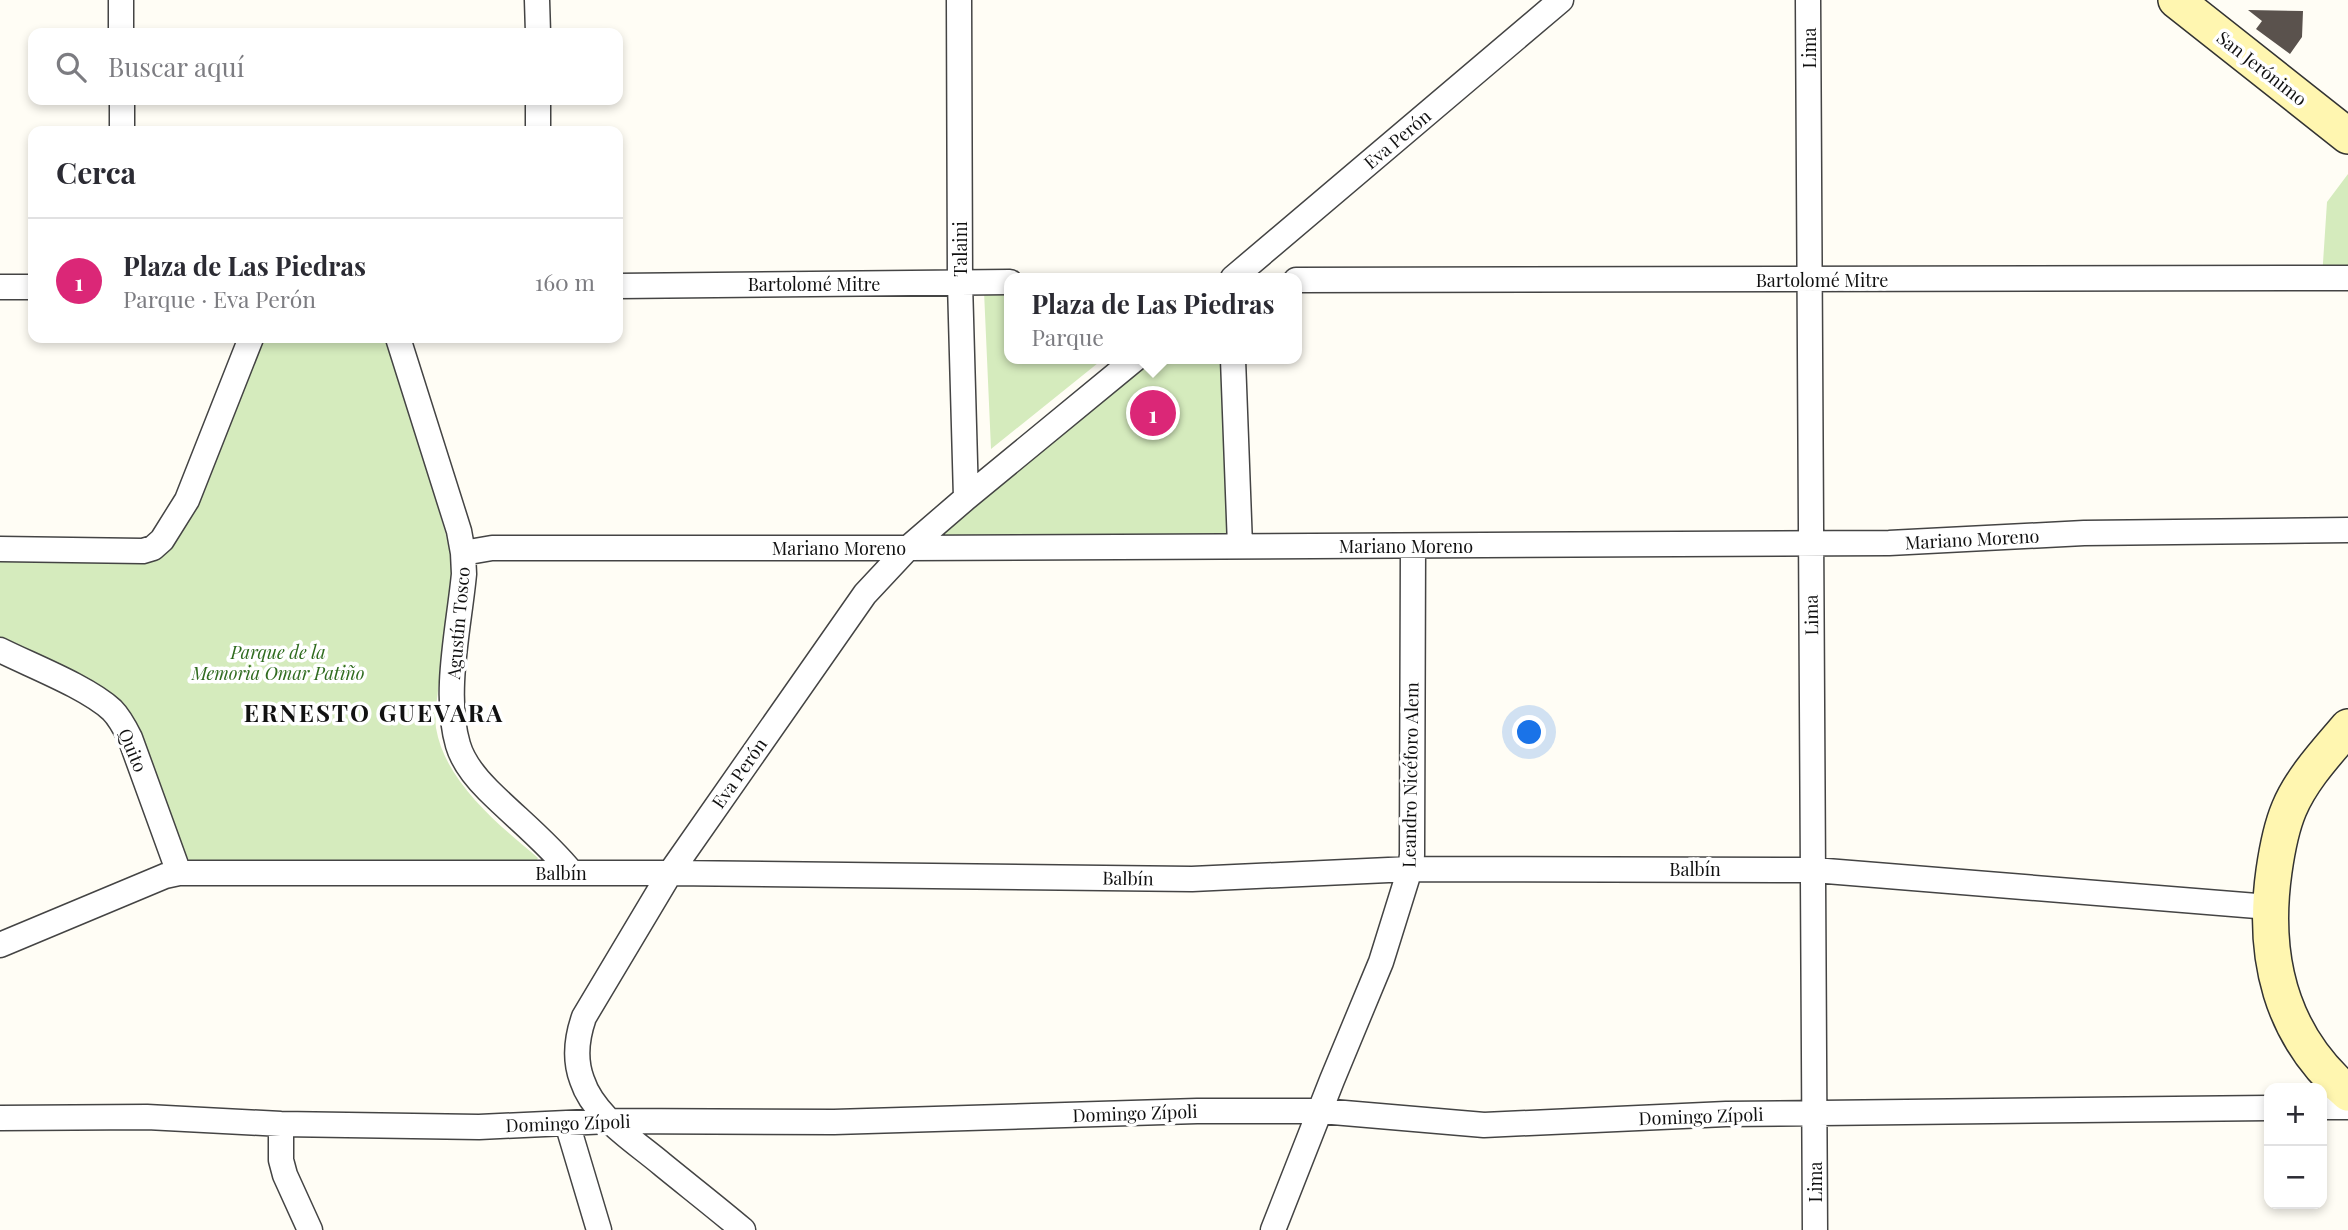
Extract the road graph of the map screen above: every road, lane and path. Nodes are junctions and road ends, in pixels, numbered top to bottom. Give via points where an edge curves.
1 (121, 0) edge
2 (537, 0) edge
3 (959, 0) edge
4 (1561, 0) edge
5 (1808, 0) edge
6 (2180, 1) edge
7 (121, 28) edge
8 (538, 28) edge
9 (122, 105) edge
10 (538, 105) edge
11 (122, 126) edge
12 (538, 126) edge
13 (2348, 136) edge
14 (1239, 273) edge
15 (2348, 278) edge
16 (1810, 280) junction
17 (1302, 281) edge
18 (1004, 282) edge
19 (960, 283) junction
20 (623, 286) edge
21 (0, 287) edge
22 (28, 287) edge
23 (249, 343) edge
24 (400, 343) edge
25 (1129, 364) edge
26 (1233, 364) edge
27 (966, 498) junction
28 (2348, 530) edge
29 (1811, 544) junction
30 (1240, 546) junction
31 (1413, 546) junction
32 (908, 548) junction
33 (0, 549) edge
34 (463, 553) junction
35 (0, 650) edge
36 (2348, 727) edge
37 (1410, 869) junction
38 (1814, 870) junction
39 (179, 873) junction
40 (572, 873) junction
41 (670, 873) junction
42 (2269, 907) junction
43 (0, 945) edge
44 (2348, 1093) edge
45 (2327, 1107) edge
46 (2348, 1107) edge
47 (2264, 1108) edge
48 (1321, 1111) junction
49 (1814, 1112) junction
50 (0, 1118) edge
51 (609, 1121) junction
52 (567, 1123) junction
53 (281, 1124) junction
54 (310, 1230) edge
55 (599, 1230) edge
56 (743, 1230) edge
57 (1273, 1230) edge
58 (1815, 1230) edge

1 - 7 street
2 - 8 street
3 - 19 street, Talaini
4 - 14 street, Eva Perón
5 - 16 street, Lima
6 - 13 main road, San Jerónimo
9 - 11 street
10 - 12 street
15 - 16 street, Bartolomé Mitre
16 - 17 street, Bartolomé Mitre
16 - 29 street, Lima
18 - 19 street, Bartolomé Mitre
19 - 20 street, Bartolomé Mitre
19 - 27 street, Talaini
21 - 22 street
23 - 33 street via 187,500 153,548
24 - 34 street, Agustín Tosco
25 - 27 street, Eva Perón
26 - 30 street
27 - 32 street, Eva Perón
28 - 29 street, Mariano Moreno via 2084,533
29 - 31 street, Mariano Moreno
29 - 38 street, Lima
30 - 31 street, Mariano Moreno
30 - 32 street, Mariano Moreno
31 - 37 street, Leandro Nicéforo Alem
32 - 34 street, Mariano Moreno via 492,548
32 - 41 street, Eva Perón via 848,616
34 - 40 street, Agustín Tosco via 452,701 459,748 487,789
35 - 39 street, Quito via 94,697 120,720
36 - 42 main road via 2313,768 2289,808
37 - 38 street, Balbín
37 - 41 street, Balbín via 1192,879
37 - 48 street, Leandro Nicéforo Alem via 1381,962
38 - 42 street, Balbín
38 - 49 street, Lima
39 - 40 street, Balbín
39 - 43 street, Balbín
40 - 41 street, Balbín
41 - 51 street, Eva Perón via 594,995 578,1035 582,1080
42 - 44 main road via 2277,976 2296,1029 2310,1053
45 - 46 street
47 - 49 street, Domingo Zípoli
48 - 49 street, Domingo Zípoli via 1484,1125
48 - 51 street, Domingo Zípoli via 834,1122
48 - 57 street, Leandro Nicéforo Alem
49 - 58 street, Lima
50 - 53 street, Domingo Zípoli via 147,1117
51 - 52 street, Domingo Zípoli
51 - 56 street, Eva Perón
52 - 53 street, Domingo Zípoli via 479,1127
52 - 55 street
53 - 54 street via 285,1175

